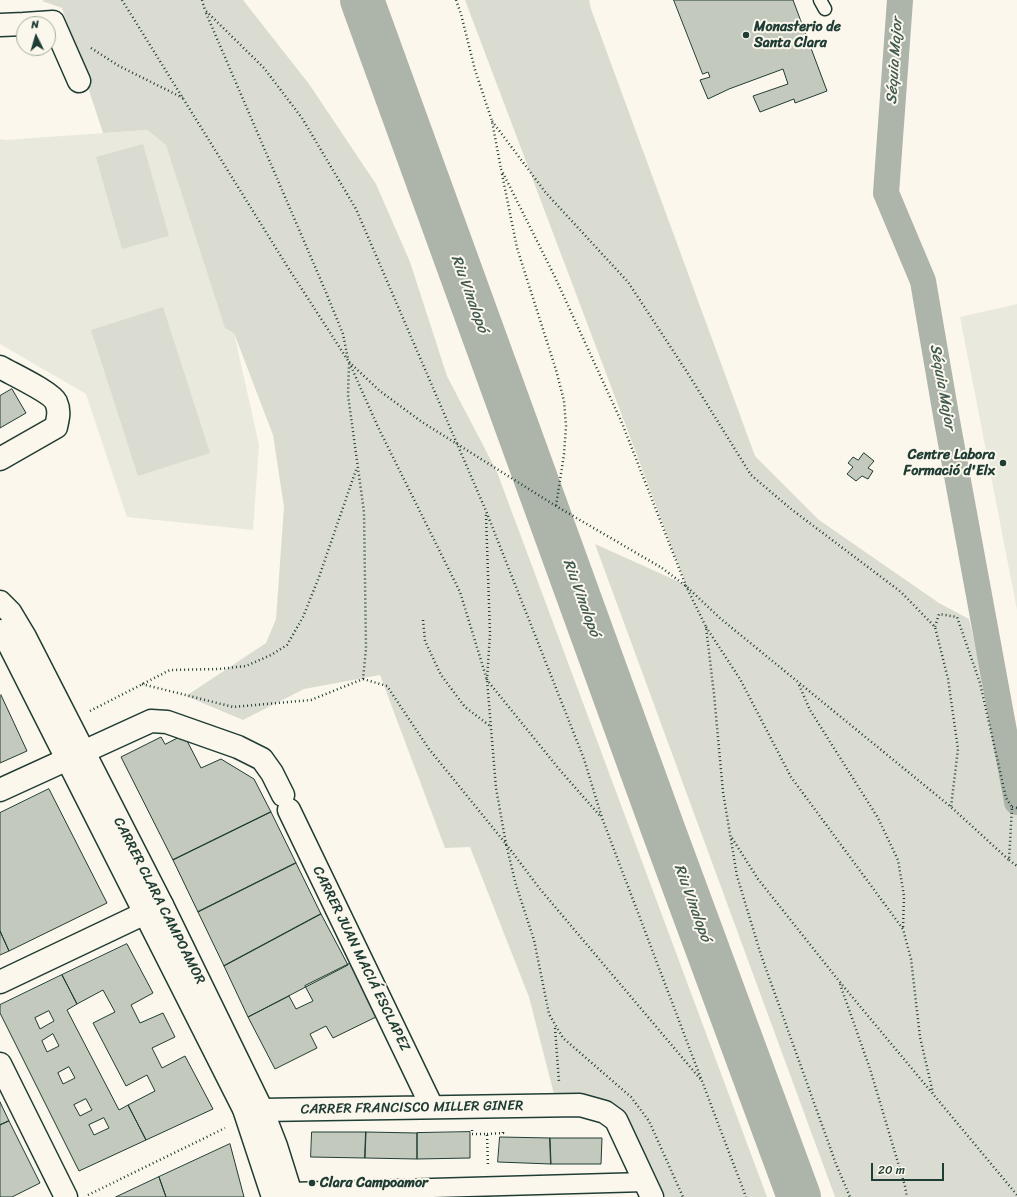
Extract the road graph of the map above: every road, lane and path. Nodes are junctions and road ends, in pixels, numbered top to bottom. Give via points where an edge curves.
1 (122, 0) edge
2 (202, 0) edge
3 (456, 0) edge
4 (205, 10) junction
5 (16, 24) edge
6 (0, 25) edge
7 (56, 29) edge
8 (86, 44) dead end
9 (79, 80) dead end
10 (183, 98) junction
11 (492, 121) junction
12 (501, 170) junction
13 (349, 362) junction
14 (2, 370) edge
15 (0, 459) edge
16 (358, 464) junction
17 (556, 506) junction
18 (486, 511) junction
19 (686, 586) junction
20 (3, 615) edge
21 (423, 620) dead end
22 (706, 627) junction
23 (935, 627) junction
24 (363, 678) junction
25 (487, 680) junction
26 (798, 683) junction
27 (142, 684) junction
28 (68, 722) junction
29 (491, 726) junction
30 (75, 756) junction
31 (0, 790) edge
32 (952, 807) junction
33 (1012, 808) junction
34 (1017, 808) edge
35 (602, 818) junction
36 (731, 836) junction
37 (506, 844) junction
38 (1009, 860) junction
39 (1017, 866) edge
40 (153, 909) junction
41 (903, 930) junction
42 (839, 981) junction
43 (0, 982) edge
44 (555, 1025) junction
45 (0, 1064) edge
46 (704, 1083) junction
47 (932, 1093) junction
48 (570, 1105) junction
49 (432, 1108) junction
50 (251, 1112) junction
51 (472, 1129) dead end
52 (488, 1187) junction
53 (649, 1189) edge
54 (285, 1195) edge
55 (1017, 1195) edge
56 (66, 1197) edge
57 (84, 1197) edge
58 (683, 1197) edge
59 (746, 1197) edge
60 (850, 1197) edge
61 (907, 1197) edge

1 - 10 path
2 - 4 path
3 - 11 path
4 - 13 path via 343,334
4 - 18 path via 264,68 302,118 356,209
5 - 6 street
7 - 9 street
8 - 10 path via 118,66
10 - 13 path
11 - 12 path
11 - 23 path via 546,193 628,282 751,475 791,509 901,592
12 - 17 path via 517,248 564,401 564,454
12 - 19 path via 554,275 622,423
13 - 16 path via 348,395
13 - 17 path, bridge via 380,391 422,422
13 - 25 path via 378,427 460,592
14 - 15 street via 47,393 56,401 59,413 56,427
16 - 24 path via 364,512 366,649
16 - 27 path via 319,577 303,617 287,645 272,655 246,666 170,670
17 - 19 path, bridge via 662,568
18 - 25 path via 490,634
18 - 35 path via 584,759
19 - 22 path
19 - 26 path via 721,619
20 - 28 street, CARRER CLARA CAMPOAMOR via 25,637
20 - 30 street, CARRER CLARA CAMPOAMOR via 10,646
21 - 29 path via 425,640 441,675 465,707
22 - 36 path via 723,792
22 - 41 path via 740,679 791,777
23 - 32 path via 948,679 958,749
23 - 33 path via 939,614 957,617 980,683 1006,798
24 - 27 path via 311,700 233,707
24 - 37 path via 387,686 429,749
25 - 29 path
25 - 35 path
26 - 32 path
26 - 41 path via 810,710 878,818 898,860 904,896
27 - 28 path
28 - 30 street, CARRER CLARA CAMPOAMOR
29 - 37 path via 496,788
30 - 31 street, CARRER JUAN MACIÁ ESCLAPEZ
30 - 40 street, CARRER CLARA CAMPOAMOR
30 - 49 street, CARRER JUAN MACIÁ ESCLAPEZ via 151,722 167,722 238,747 262,759 272,773
32 - 38 path
33 - 34 path
33 - 38 path
35 - 46 path
36 - 42 path via 758,879
36 - 60 path via 737,876 761,955
37 - 44 path via 534,940 549,1014
37 - 46 path via 540,890
38 - 39 path
40 - 43 street
40 - 50 street, CARRER CLARA CAMPOAMOR
41 - 47 path via 912,959 920,1037
42 - 47 path
42 - 61 path via 870,1069
44 - 48 path
44 - 58 path via 563,1038 631,1097 649,1121
45 - 56 street
46 - 59 path
47 - 55 path
48 - 49 street, CARRER FRANCISCO MILLER GINER
48 - 53 street, CARRER FRANCISCO MILLER GINER via 605,1112 616,1120
49 - 50 street, CARRER FRANCISCO MILLER GINER
50 - 54 street, CARRER CLARA CAMPOAMOR
50 - 57 path
51 - 52 path via 472,1134 487,1134
52 - 53 street
52 - 54 street

